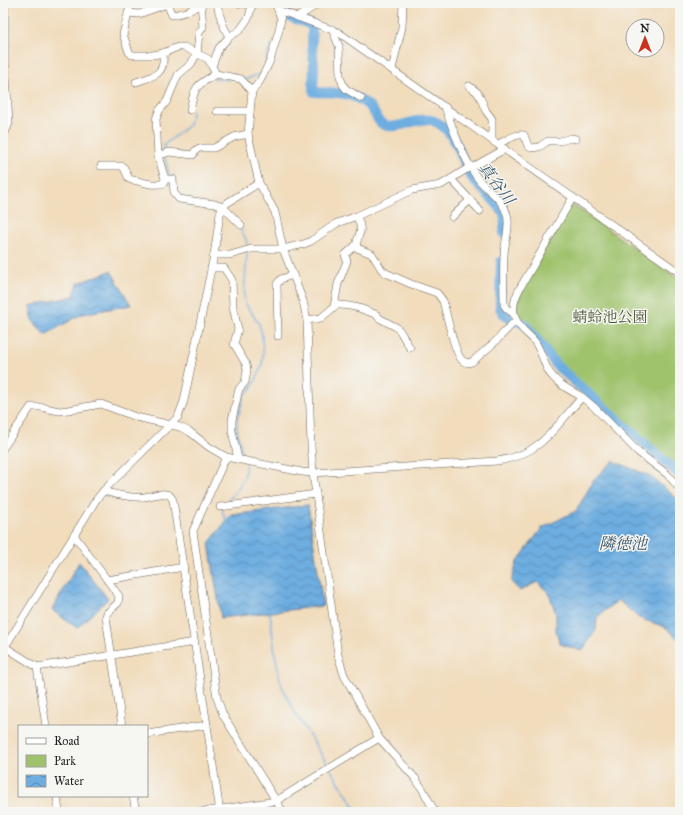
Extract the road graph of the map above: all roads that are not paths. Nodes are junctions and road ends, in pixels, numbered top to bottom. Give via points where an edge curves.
1 (6, 3) edge
2 (131, 3) edge
3 (201, 3) edge
4 (217, 3) edge
5 (237, 3) edge
6 (319, 3) edge
7 (403, 3) edge
8 (255, 4) edge
9 (281, 9) edge
10 (128, 14) junction
11 (298, 17) junction
12 (332, 29) junction
13 (229, 37) junction
14 (163, 53) junction
15 (196, 53) junction
16 (212, 66) junction
17 (392, 69) junction
18 (216, 74) junction
19 (136, 82) dead end
20 (469, 86) dead end
21 (252, 91) junction
22 (361, 98) dead end
23 (444, 107) junction
24 (190, 110) dead end
25 (217, 111) dead end
26 (250, 111) junction
27 (5, 133) dead end
28 (248, 134) junction
29 (576, 139) dead end
30 (495, 142) junction
31 (505, 149) junction
32 (158, 156) junction
33 (101, 166) dead end
34 (470, 168) junction
35 (165, 179) junction
36 (451, 179) junction
37 (259, 183) junction
38 (573, 197) junction
39 (470, 200) junction
40 (223, 207) junction
41 (480, 211) dead end
42 (356, 216) junction
43 (452, 217) dead end
44 (241, 225) dead end
45 (356, 245) junction
46 (283, 249) junction
47 (214, 255) junction
48 (211, 268) junction
49 (680, 273) edge
50 (294, 275) junction
51 (335, 305) junction
52 (515, 317) junction
53 (307, 320) junction
54 (278, 336) dead end
55 (410, 348) dead end
56 (582, 397) junction
57 (171, 424) junction
58 (3, 448) edge
59 (226, 457) junction
60 (238, 460) junction
61 (314, 473) junction
62 (680, 489) edge
63 (103, 491) junction
64 (316, 494) junction
65 (220, 507) dead end
66 (74, 535) junction
67 (184, 567) junction
68 (107, 580) junction
69 (195, 642) junction
70 (4, 649) edge
71 (111, 654) junction
72 (37, 667) junction
73 (46, 725) edge
74 (122, 725) edge
75 (208, 725) junction
76 (148, 734) edge
77 (379, 738) junction
78 (57, 797) edge
79 (133, 797) edge
80 (276, 801) junction
81 (220, 811) edge
82 (59, 812) edge
83 (136, 812) edge
84 (201, 812) edge
85 (283, 812) edge
86 (435, 812) edge

1 - 27 street via 5,59 9,123
2 - 10 street
3 - 10 street via 185,13 172,15 167,4 139,14
3 - 15 street via 203,27 199,33
4 - 13 street via 218,12
5 - 8 street
6 - 11 street
7 - 17 street via 402,26
8 - 13 street via 240,30
9 - 11 street
9 - 21 street via 275,46 267,68
10 - 14 street via 123,34 129,52 132,55
11 - 12 street
12 - 17 street
12 - 22 street via 339,46 340,76 343,85 346,90
13 - 16 street via 219,48
14 - 15 street via 178,47
14 - 19 street via 163,66 158,74
15 - 16 street via 208,59
15 - 32 street via 191,64 178,75 156,119
16 - 18 street
17 - 23 street
18 - 21 street via 241,79
18 - 24 street via 196,87
20 - 30 street via 477,92 492,119
21 - 26 street
23 - 30 street
23 - 34 street
25 - 26 street
26 - 28 street
28 - 32 street via 234,137 214,148 199,148 193,155 170,152
28 - 37 street
29 - 30 street via 548,141 534,149 528,146 524,135 521,134 510,140
30 - 31 street
31 - 34 street
31 - 38 street
32 - 35 street
33 - 35 street via 122,166 129,179 161,185
34 - 36 street
34 - 52 street via 504,206 508,214 504,255 504,305
35 - 40 street via 173,179 174,193 179,199
36 - 39 street
36 - 42 street via 441,185 412,190
37 - 40 street
37 - 46 street via 275,212
38 - 49 street
38 - 52 street via 515,298
39 - 41 street
39 - 43 street
40 - 44 street
40 - 47 street
42 - 45 street via 361,228
42 - 46 street via 337,223 311,241
45 - 51 street via 345,255 347,261 338,284
45 - 52 street via 357,248 372,254 386,273 441,296 456,349 464,362 469,364 495,342
46 - 47 street via 251,249 230,255
46 - 50 street
47 - 48 street
48 - 57 street via 184,401 178,417
48 - 60 street via 224,268 232,280 233,307 238,329 234,344 246,364 247,371 245,382 239,389 232,420
50 - 53 street
50 - 54 street via 281,279 277,284
51 - 53 street via 321,318
51 - 55 street via 344,304 377,315 396,327
52 - 56 street via 535,342 548,372 555,380
53 - 61 street
56 - 61 street via 546,440 536,448 507,460
56 - 62 street via 638,452 667,474
57 - 58 street via 136,417 101,404 59,411 35,406 27,411
57 - 59 street via 190,432
57 - 63 street
59 - 60 street
59 - 80 street via 193,531 215,683 223,715
60 - 61 street
61 - 64 street
63 - 66 street
63 - 67 street via 128,497 169,495 175,507
64 - 65 street
64 - 77 street via 340,666
66 - 68 street
66 - 70 street
67 - 68 street
67 - 69 street
68 - 71 street via 119,596 118,603 106,617
69 - 71 street
69 - 75 street
70 - 72 street
71 - 72 street
71 - 74 street
72 - 73 street
75 - 76 street
75 - 81 street
77 - 80 street
77 - 86 street via 415,778
78 - 82 street
79 - 83 street
80 - 81 street
80 - 85 street
81 - 84 street

